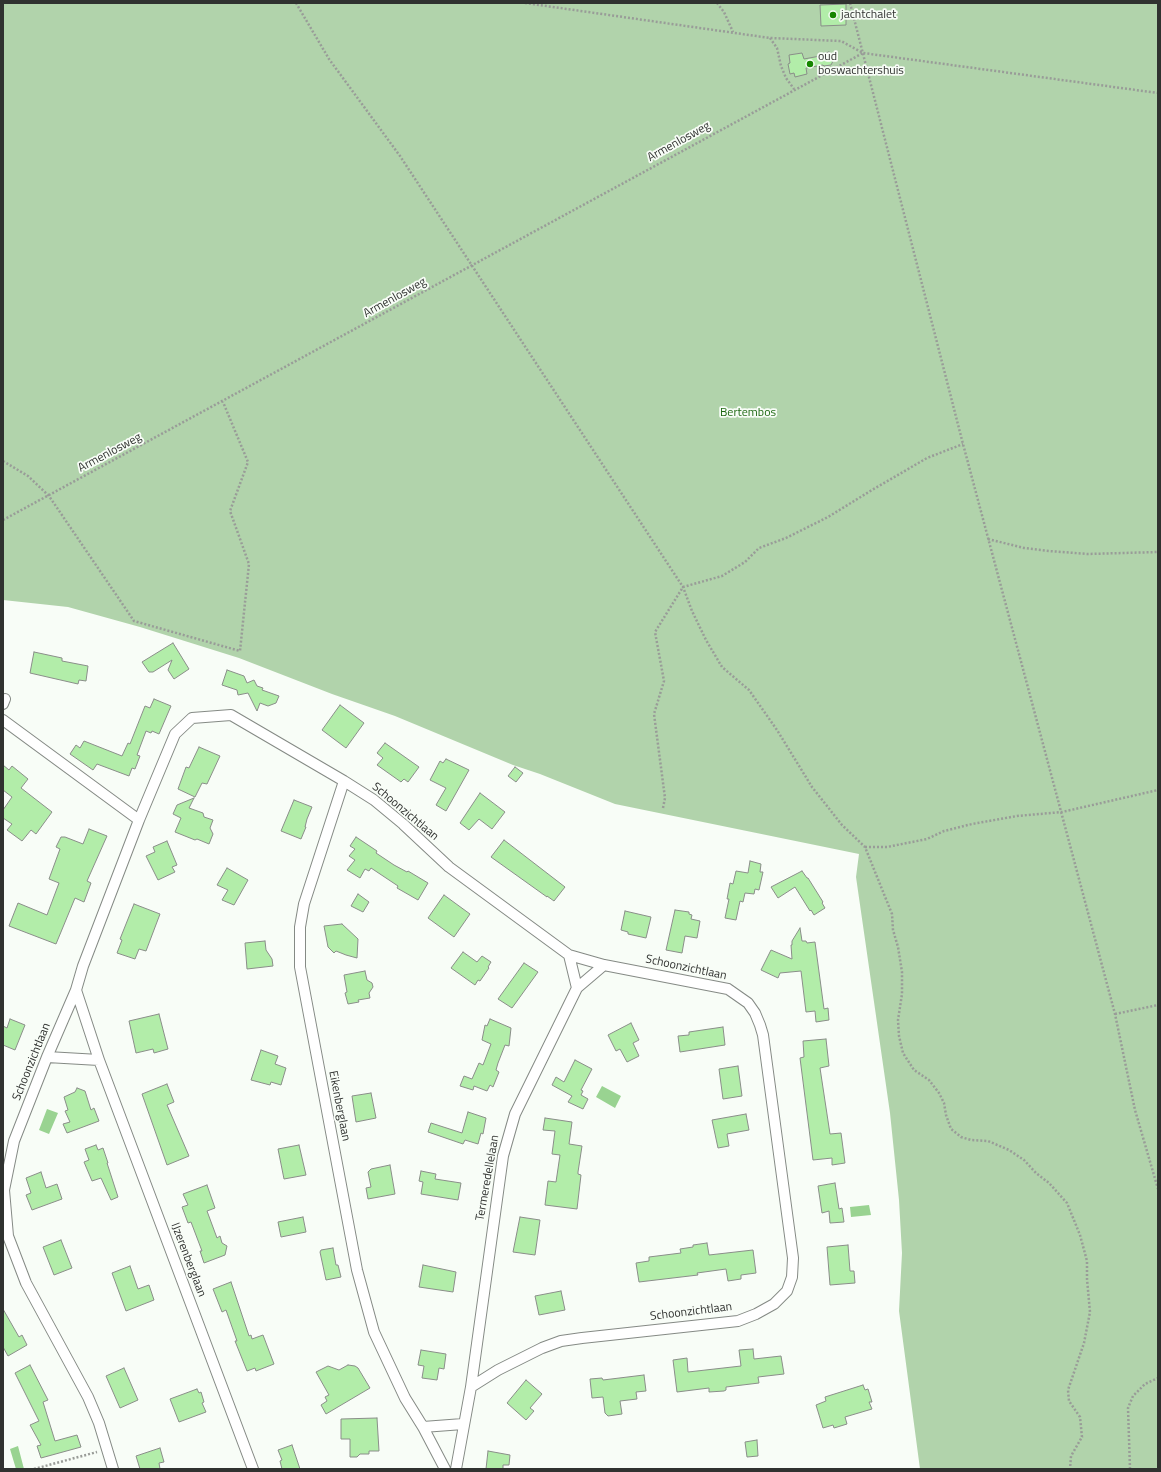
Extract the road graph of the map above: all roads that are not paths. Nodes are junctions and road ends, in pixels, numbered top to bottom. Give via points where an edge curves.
1 (3, 720) edge
2 (344, 781) junction
3 (139, 820) junction
4 (569, 955) junction
5 (604, 965) junction
6 (577, 988) junction
7 (76, 990) junction
8 (47, 1057) junction
9 (99, 1060) junction
10 (471, 1387) junction
11 (463, 1424) junction
12 (423, 1427) junction
13 (113, 1469) edge
14 (253, 1469) edge
15 (445, 1469) edge
16 (456, 1469) edge

1 - 3 street
2 - 3 street, Schoonzichtlaan via 231,715 192,718 174,734
2 - 4 street, Schoonzichtlaan via 374,800 449,867
2 - 12 street, Eikenberglaan via 304,904 300,927 300,967 357,1270 374,1332 405,1398
3 - 7 street, Schoonzichtlaan
4 - 5 street, Schoonzichtlaan
4 - 6 street
5 - 6 street, Termeredellelaan
5 - 10 street, Schoonzichtlaan via 728,989 748,1003 755,1013 764,1043 793,1258 788,1291 774,1304 738,1321 560,1342 498,1370
6 - 10 street, Termeredellelaan via 515,1114 503,1156
7 - 8 street, Schoonzichtlaan
7 - 9 street, IJzerenberglaan
8 - 9 street
8 - 13 street, Schoonzichtlaan via 14,1141 4,1190 8,1236 26,1283 88,1397
9 - 14 street, IJzerenberglaan
10 - 11 street
11 - 12 street
11 - 16 street
12 - 15 street, Eikenberglaan

